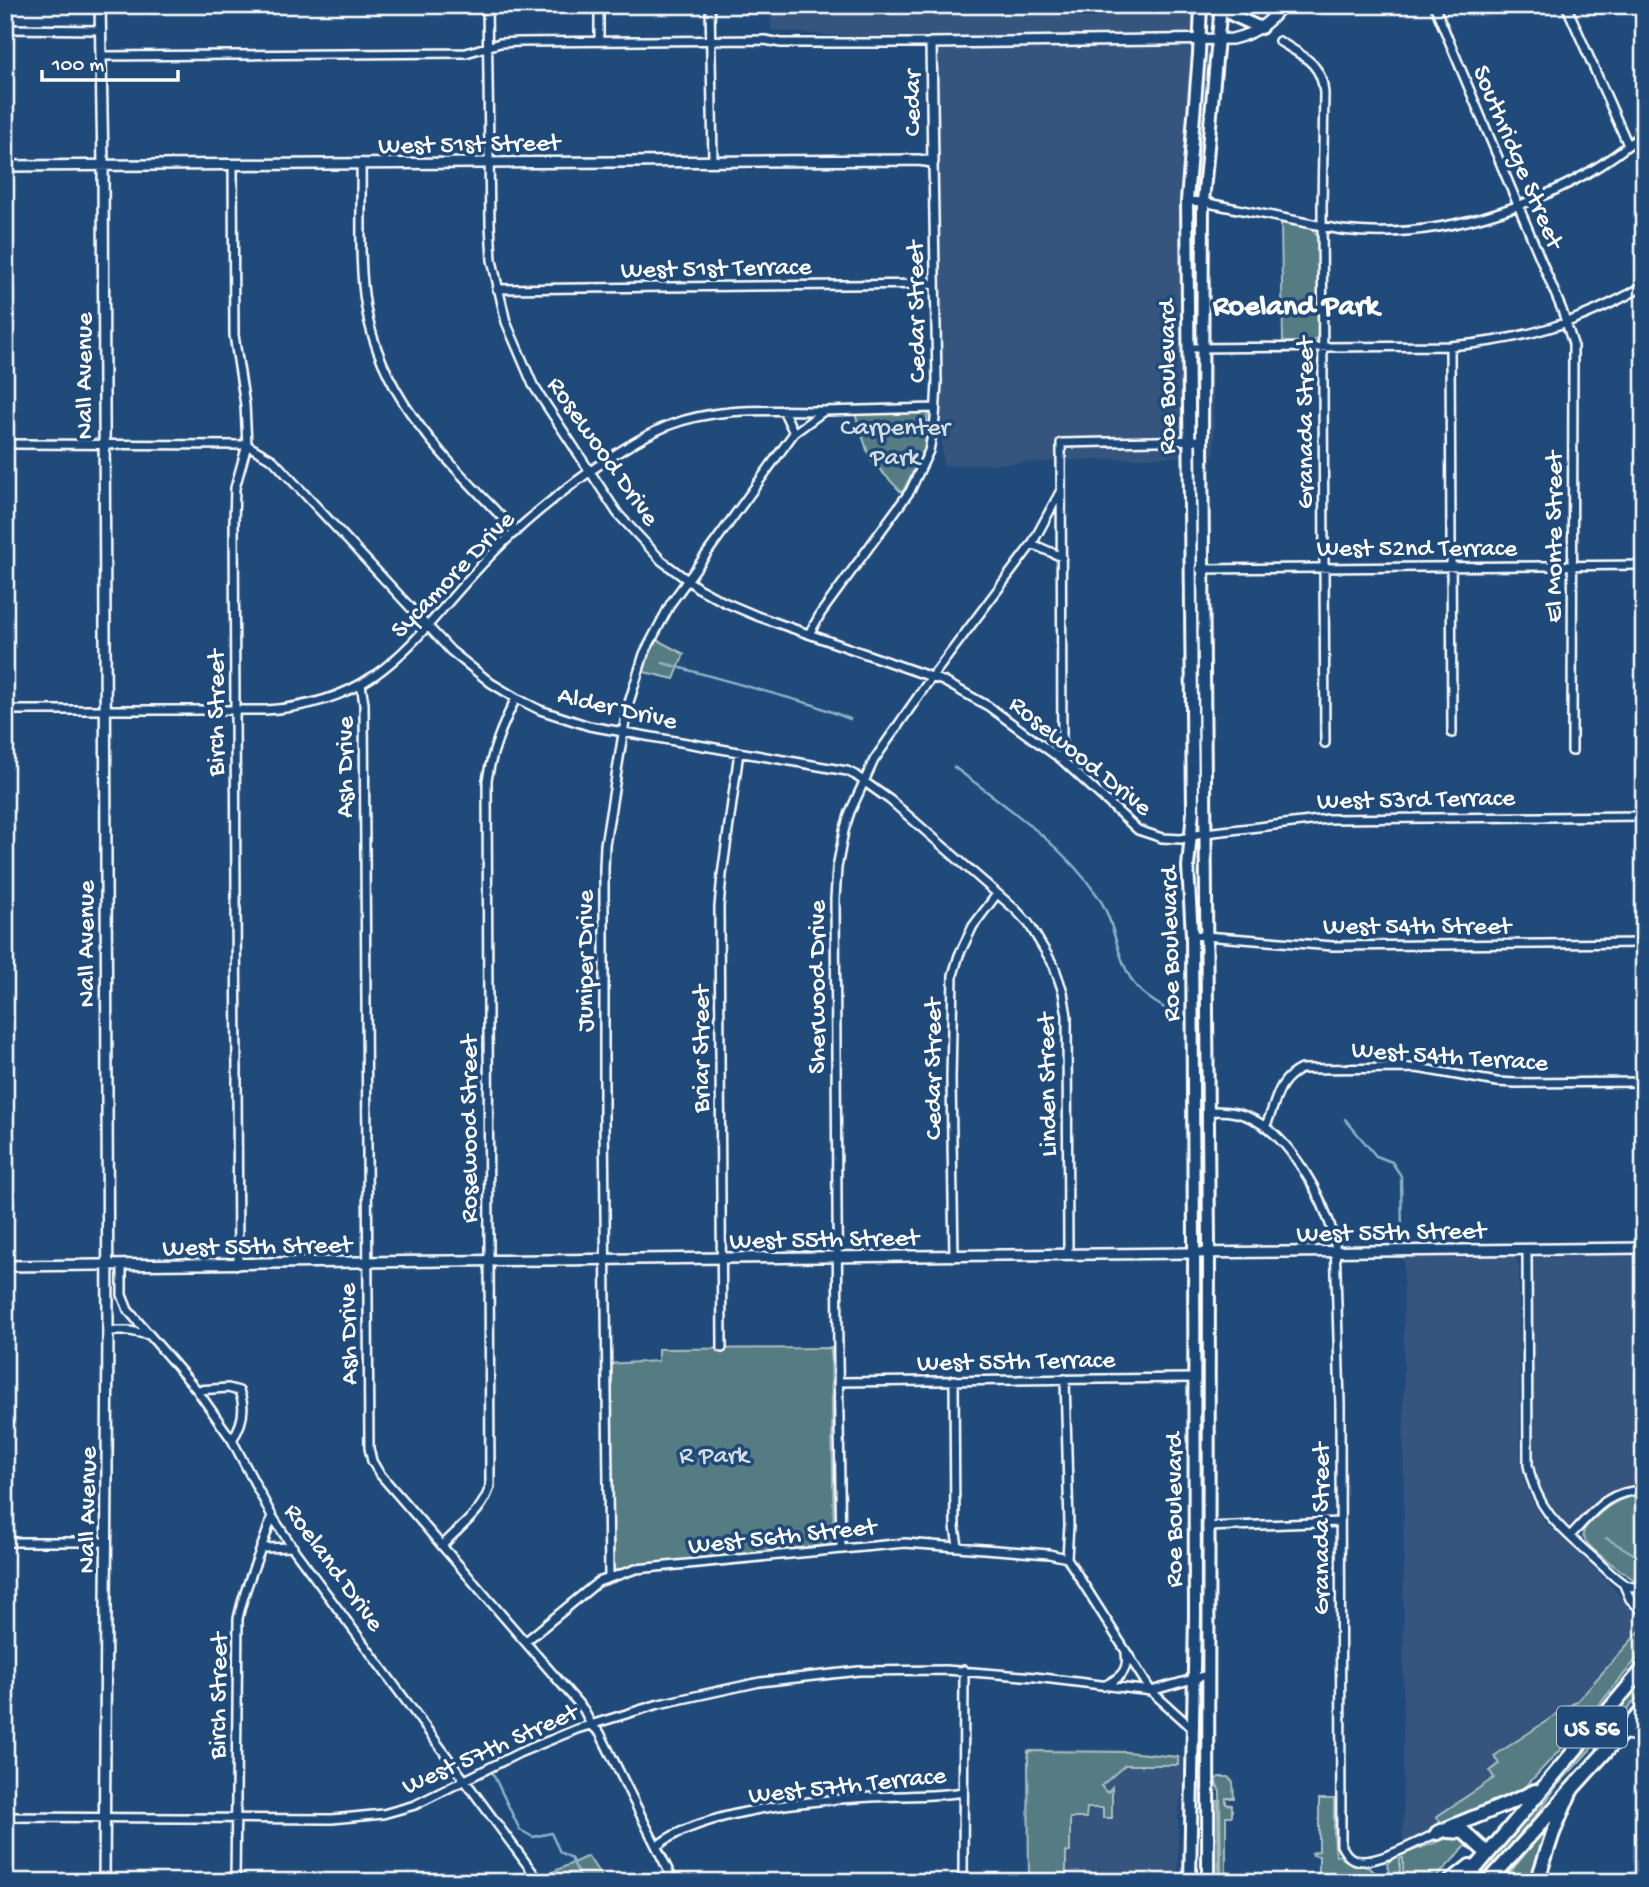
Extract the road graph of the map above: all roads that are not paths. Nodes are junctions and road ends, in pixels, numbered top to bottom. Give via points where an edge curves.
1 (100, 5) edge
2 (487, 5) edge
3 (599, 5) edge
4 (710, 5) edge
5 (1201, 5) edge
6 (1223, 5) edge
7 (1282, 5) edge
8 (1434, 5) edge
9 (1566, 5) edge
10 (1261, 28) junction
11 (5, 29) edge
12 (100, 30) junction
13 (1199, 39) junction
14 (1217, 39) junction
15 (599, 41) junction
16 (710, 41) junction
17 (1279, 41) dead end
18 (931, 43) junction
19 (487, 46) junction
20 (101, 56) junction
21 (1644, 132) edge
22 (1628, 145) junction
23 (713, 160) junction
24 (489, 162) junction
25 (933, 162) junction
26 (362, 163) junction
27 (233, 164) junction
28 (103, 165) junction
29 (5, 166) edge
30 (1187, 201) junction
31 (1203, 202) junction
32 (1517, 206) junction
33 (1323, 225) junction
34 (936, 284) junction
35 (1644, 286) edge
36 (498, 289) junction
37 (1566, 323) junction
38 (1450, 346) junction
39 (1324, 347) junction
40 (1188, 348) junction
41 (1203, 349) junction
42 (936, 408) junction
43 (783, 410) junction
44 (824, 411) junction
45 (794, 433) junction
46 (1189, 440) junction
47 (1202, 440) junction
48 (5, 444) edge
49 (247, 445) junction
50 (103, 446) junction
51 (590, 473) junction
52 (1060, 492) junction
53 (516, 532) junction
54 (1032, 544) junction
55 (1062, 557) junction
56 (1644, 565) edge
57 (1572, 566) junction
58 (1324, 568) junction
59 (1451, 568) junction
60 (1190, 569) junction
61 (1203, 569) junction
62 (688, 580) junction
63 (428, 627) junction
64 (809, 634) junction
65 (932, 678) junction
66 (362, 684) junction
67 (516, 698) junction
68 (5, 710) edge
69 (235, 710) junction
70 (104, 711) junction
71 (623, 733) junction
72 (1452, 733) dead end
73 (1325, 743) dead end
74 (1572, 751) dead end
75 (739, 752) junction
76 (1062, 760) junction
77 (863, 781) junction
78 (1644, 816) edge
79 (1205, 833) junction
80 (1191, 836) junction
81 (997, 894) junction
82 (1206, 934) junction
83 (1192, 935) junction
84 (1644, 943) edge
85 (1644, 1082) edge
86 (1209, 1111) junction
87 (1265, 1127) junction
88 (1644, 1248) edge
89 (1527, 1249) junction
90 (1337, 1251) junction
91 (1194, 1253) junction
92 (1209, 1253) junction
93 (1068, 1254) junction
94 (954, 1256) junction
95 (837, 1258) junction
96 (721, 1259) junction
97 (605, 1260) junction
98 (488, 1262) junction
99 (366, 1264) junction
100 (238, 1265) junction
101 (5, 1266) edge
102 (107, 1266) junction
103 (122, 1266) junction
104 (108, 1331) junction
105 (149, 1335) junction
106 (722, 1348) dead end
107 (1194, 1378) junction
108 (1065, 1379) junction
109 (954, 1380) junction
110 (838, 1382) junction
111 (197, 1390) junction
112 (232, 1440) junction
113 (1644, 1490) edge
114 (272, 1516) junction
115 (1340, 1522) junction
116 (1207, 1527) junction
117 (1570, 1536) junction
118 (5, 1542) edge
119 (105, 1542) junction
120 (442, 1546) junction
121 (958, 1546) junction
122 (293, 1547) junction
123 (263, 1548) junction
124 (841, 1549) junction
125 (1067, 1558) junction
126 (609, 1577) junction
127 (1625, 1584) junction
128 (1644, 1591) edge
129 (1644, 1612) edge
130 (525, 1642) junction
131 (1126, 1650) junction
132 (1644, 1668) edge
133 (964, 1670) junction
134 (1207, 1675) junction
135 (1192, 1678) junction
136 (1104, 1686) junction
137 (1151, 1691) junction
138 (1644, 1709) edge
139 (591, 1724) junction
140 (1192, 1728) junction
141 (1620, 1734) junction
142 (1644, 1738) edge
143 (466, 1779) junction
144 (1542, 1788) junction
145 (1572, 1788) junction
146 (963, 1792) junction
147 (5, 1817) edge
148 (104, 1818) junction
149 (236, 1818) junction
150 (1437, 1833) junction
151 (657, 1846) junction
152 (1487, 1853) junction
153 (538, 1881) edge
154 (104, 1882) edge
155 (235, 1882) edge
156 (674, 1882) edge
157 (964, 1882) edge
158 (1190, 1882) edge
159 (1208, 1882) edge
160 (1450, 1882) edge
161 (1464, 1882) edge
162 (1488, 1882) edge
163 (1537, 1882) edge

1 - 12 street, Nall Avenue
2 - 19 street, Rosewood Drive
3 - 15 street
4 - 16 street
5 - 13 main road, Roe Boulevard
6 - 10 main road via 1232,15
6 - 14 main road, Roe Boulevard
7 - 10 street
8 - 32 street, Southridge Street
9 - 22 street
10 - 14 street via 1247,36
11 - 12 street
12 - 20 street, Nall Avenue
13 - 14 street
13 - 18 street
13 - 30 main road, Roe Boulevard
14 - 31 main road, Roe Boulevard
15 - 16 street
15 - 19 street
16 - 18 street
16 - 23 street
17 - 33 street, Granada Street via 1317,68 1323,80
18 - 25 street, Cedar
19 - 20 street via 466,53
19 - 24 street, Rosewood Drive
20 - 28 street, Nall Avenue
21 - 22 street
22 - 32 street via 1589,173
23 - 24 street, West 51st Street
23 - 25 street, West 51st Street
24 - 26 street, West 51st Street
24 - 36 street, Rosewood Drive via 492,260
25 - 34 street, Cedar Street
26 - 27 street, West 51st Street
26 - 53 street via 363,282 386,372 419,427
27 - 28 street, West 51st Street
27 - 49 street, Birch Street via 234,335
28 - 29 street, West 51st Street
28 - 50 street, Nall Avenue
30 - 31 street
30 - 40 main road, Roe Boulevard
31 - 33 street
31 - 41 main road, Roe Boulevard
32 - 33 street via 1407,231 1363,232
32 - 37 street, Southridge Street
33 - 39 street, Granada Street
34 - 36 street, West 51st Terrace
34 - 42 street, Cedar Street
35 - 37 street
36 - 51 street, Rosewood Drive via 509,331 533,385
37 - 38 street via 1526,336
37 - 57 street, El Monte Street via 1573,344
38 - 39 street
38 - 59 street
39 - 41 street
39 - 58 street, Granada Street
40 - 41 street
40 - 46 main road, Roe Boulevard
41 - 47 main road, Roe Boulevard
42 - 44 street, Sycamore Drive
42 - 64 street, Cedar Street via 929,451 916,480
43 - 44 street, Sycamore Drive
43 - 45 street
43 - 51 street, Sycamore Drive via 734,411 670,425
44 - 45 street, Juniper Drive
45 - 62 street, Juniper Drive
46 - 47 street
46 - 52 street via 1061,443
46 - 60 main road, Roe Boulevard
47 - 61 main road, Roe Boulevard
48 - 50 street
49 - 50 street
49 - 63 street, Alder Drive via 273,460
49 - 69 street, Birch Street via 235,488
50 - 70 street, Nall Avenue
51 - 53 street, Sycamore Drive
51 - 62 street, Rosewood Drive via 632,531
52 - 54 street, Sherwood Drive
52 - 55 street
53 - 63 street, Sycamore Drive
54 - 55 street
54 - 65 street, Sherwood Drive
55 - 76 street
56 - 57 street, West 52nd Terrace
57 - 59 street, West 52nd Terrace
57 - 74 street, El Monte Street
58 - 59 street, West 52nd Terrace
58 - 61 street, West 52nd Terrace
58 - 73 street, Granada Street
59 - 72 street
60 - 61 street, West 52nd Terrace
60 - 80 main road, Roe Boulevard
61 - 79 main road, Roe Boulevard
62 - 64 street, Rosewood Drive via 724,602
62 - 71 street, Juniper Drive via 643,654
63 - 66 street, Sycamore Drive via 394,662
63 - 67 street, Alder Drive via 463,662
64 - 65 street, Rosewood Drive
65 - 76 street, Rosewood Drive via 988,706
65 - 77 street, Sherwood Drive
66 - 69 street, Sycamore Drive via 293,708
66 - 99 street, Ash Drive
67 - 71 street, Alder Drive via 563,719
67 - 98 street, Rosewood Street via 491,754 487,780
68 - 70 street, Sycamore Drive
69 - 70 street, Sycamore Drive
69 - 100 street, Birch Street
70 - 102 street, Nall Avenue
71 - 75 street, Alder Drive
71 - 97 street, Juniper Drive via 604,869
75 - 77 street, Alder Drive via 847,771
75 - 96 street, Briar Street via 719,907
76 - 80 street, Rosewood Drive via 1138,830 1162,838
77 - 81 street, Alder Drive
77 - 95 street, Sherwood Drive via 844,831 837,868
78 - 79 street, West 53rd Terrace via 1328,818
79 - 80 street, West 53rd Terrace
79 - 82 main road, Roe Boulevard
80 - 83 main road, Roe Boulevard
81 - 93 street, Linden Street via 1041,942 1063,992 1067,1016
81 - 94 street, Cedar Street via 972,926 953,975
82 - 83 street, West 54th Street
82 - 84 street, West 54th Street via 1332,946
82 - 86 main road, Roe Boulevard
83 - 91 main road, Roe Boulevard
85 - 87 street, West 54th Terrace via 1516,1083 1417,1068 1301,1069 1281,1084
86 - 87 street via 1244,1115
86 - 92 main road, Roe Boulevard
87 - 90 street, Granada Street via 1277,1136 1313,1186 1329,1216
88 - 89 street, West 55th Street
89 - 90 street, West 55th Street
89 - 117 street via 1528,1465 1540,1503
90 - 92 street, West 55th Street
90 - 115 street, Granada Street
91 - 92 street, West 55th Street
91 - 93 street, West 55th Street
91 - 107 main road, Roe Boulevard
92 - 116 main road, Roe Boulevard
93 - 94 street, West 55th Street
94 - 95 street, West 55th Street
95 - 96 street, West 55th Street
95 - 110 street, Sherwood Drive
96 - 97 street, West 55th Street
96 - 106 street, Briar Street
97 - 98 street, West 55th Street
97 - 126 street, Juniper Drive
98 - 99 street, West 55th Street
98 - 120 street, Rosewood Street via 490,1486 480,1509
99 - 100 street, West 55th Street
99 - 120 street, Ash Drive via 372,1461
100 - 103 street, West 55th Street
101 - 102 street, West 55th Street
102 - 103 street, West 55th Street
102 - 104 street, Nall Avenue
103 - 105 street, Roeland Drive via 122,1294 128,1310
104 - 105 street
104 - 119 street, Nall Avenue
105 - 111 street, Roeland Drive
107 - 108 street, West 55th Terrace
107 - 135 main road, Roe Boulevard
108 - 109 street, West 55th Terrace
108 - 125 street
109 - 110 street, West 55th Terrace
109 - 121 street
110 - 124 street, Sherwood Drive
111 - 112 street, Roeland Drive
111 - 112 street via 239,1391 242,1425
112 - 114 street, Roeland Drive
113 - 117 street via 1625,1490 1610,1497
114 - 122 street, Roeland Drive
114 - 123 street, Birch Street
115 - 116 street
115 - 150 street, Granada Street via 1341,1845 1346,1854 1364,1861
116 - 134 main road, Roe Boulevard
117 - 127 street
118 - 119 street
119 - 148 street, Nall Avenue
120 - 130 street, Ash Drive
121 - 124 street, West 56th Street via 905,1543
121 - 125 street, West 56th Street
122 - 123 street
122 - 143 street, Roeland Drive
123 - 149 street, Birch Street via 238,1619
124 - 126 street, West 56th Street via 636,1569
125 - 131 street
126 - 130 street, West 56th Street via 581,1594
127 - 128 street
127 - 129 street via 1629,1599
130 - 139 street, Ash Drive
131 - 136 street via 1123,1674
131 - 137 street
132 - 144 highway, US 56
133 - 136 street, West 57th Street
133 - 139 street, West 57th Street via 801,1676 703,1693
133 - 146 street
134 - 135 street, West 57th Street
134 - 159 main road, Roe Boulevard
135 - 137 street, West 57th Street
135 - 140 main road, Roe Boulevard
136 - 137 street, West 57th Street
137 - 140 street
138 - 141 highway, US 56
139 - 143 street, West 57th Street
139 - 151 street, Ash Drive via 600,1733
140 - 158 main road, Roe Boulevard
141 - 142 street
141 - 145 highway, US 56
143 - 149 street, West 57th Street via 415,1805 383,1814 332,1819
143 - 153 street, Roeland Drive
144 - 150 highway
144 - 152 highway, US 56
145 - 162 highway, US 56
145 - 163 highway
146 - 151 street, West 57th Terrace via 827,1800 750,1812 696,1826
146 - 157 street
147 - 148 street, West 57th Street
148 - 149 street, West 57th Street
148 - 154 street, Nall Avenue
149 - 155 street, Birch Street
150 - 152 highway via 1464,1832
151 - 156 street, Ash Drive
152 - 160 highway
152 - 161 highway, US 56

